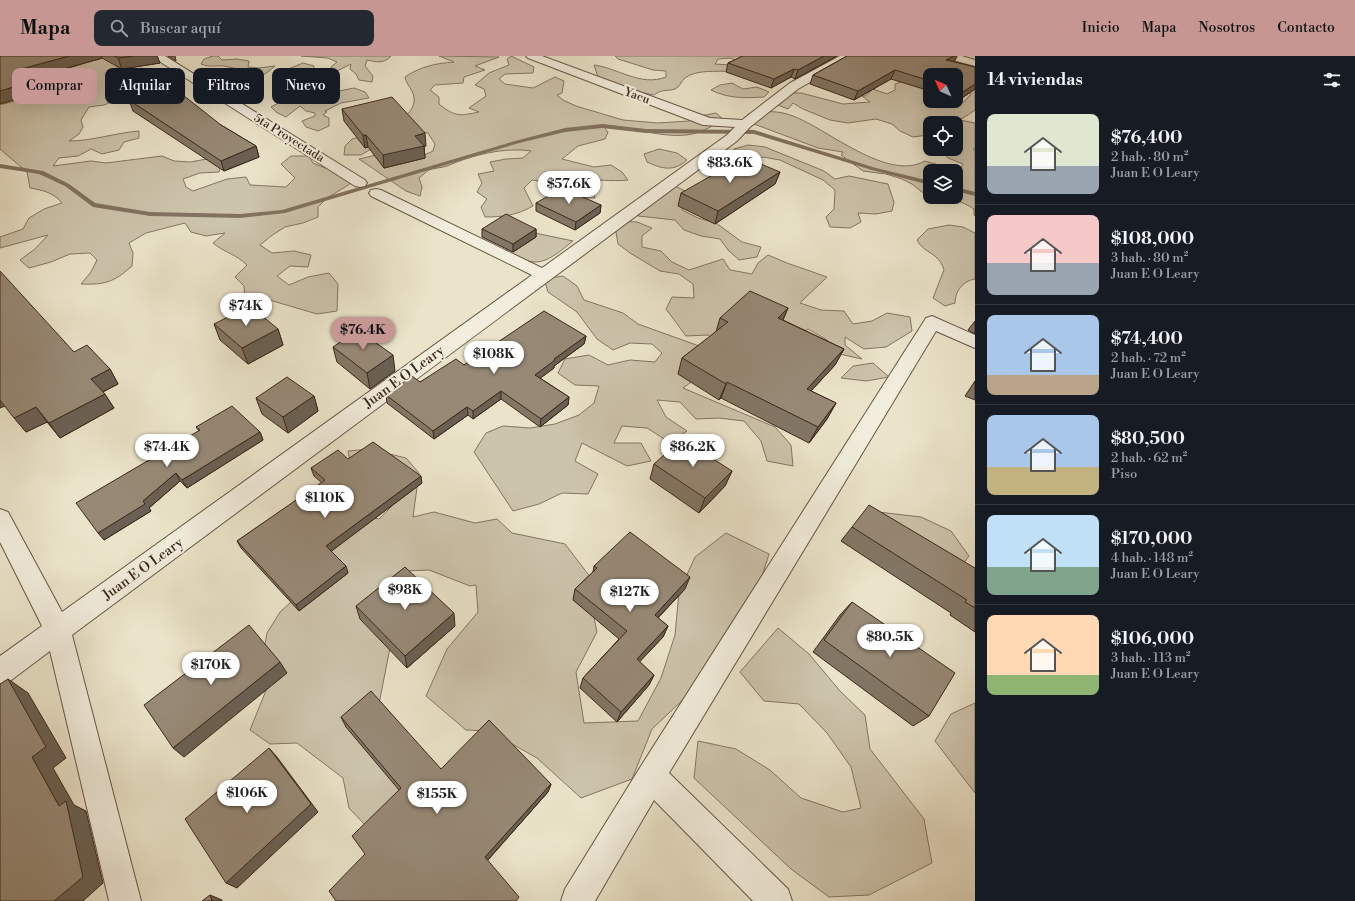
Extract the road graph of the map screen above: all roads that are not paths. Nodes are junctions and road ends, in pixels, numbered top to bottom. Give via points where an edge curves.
1 (157, 56) edge
2 (532, 56) edge
3 (848, 56) edge
4 (949, 56) edge
5 (975, 63) edge
6 (740, 130) junction
7 (360, 183) dead end
8 (376, 193) dead end
9 (544, 275) junction
10 (975, 342) edge
11 (0, 519) edge
12 (58, 631) junction
13 (0, 672) edge
14 (651, 776) junction
15 (125, 901) edge
16 (577, 901) edge
17 (776, 901) edge

1 - 7 street, 5ta Proyectada
2 - 6 street, Yacu via 708,122
3 - 6 street, Juan E O Leary via 794,86
4 - 5 street
6 - 9 street, Juan E O Leary
8 - 9 street
9 - 12 street, Juan E O Leary
10 - 14 street via 932,322
11 - 12 street
12 - 13 street, Juan E O Leary
12 - 15 street
14 - 16 street
14 - 17 street

